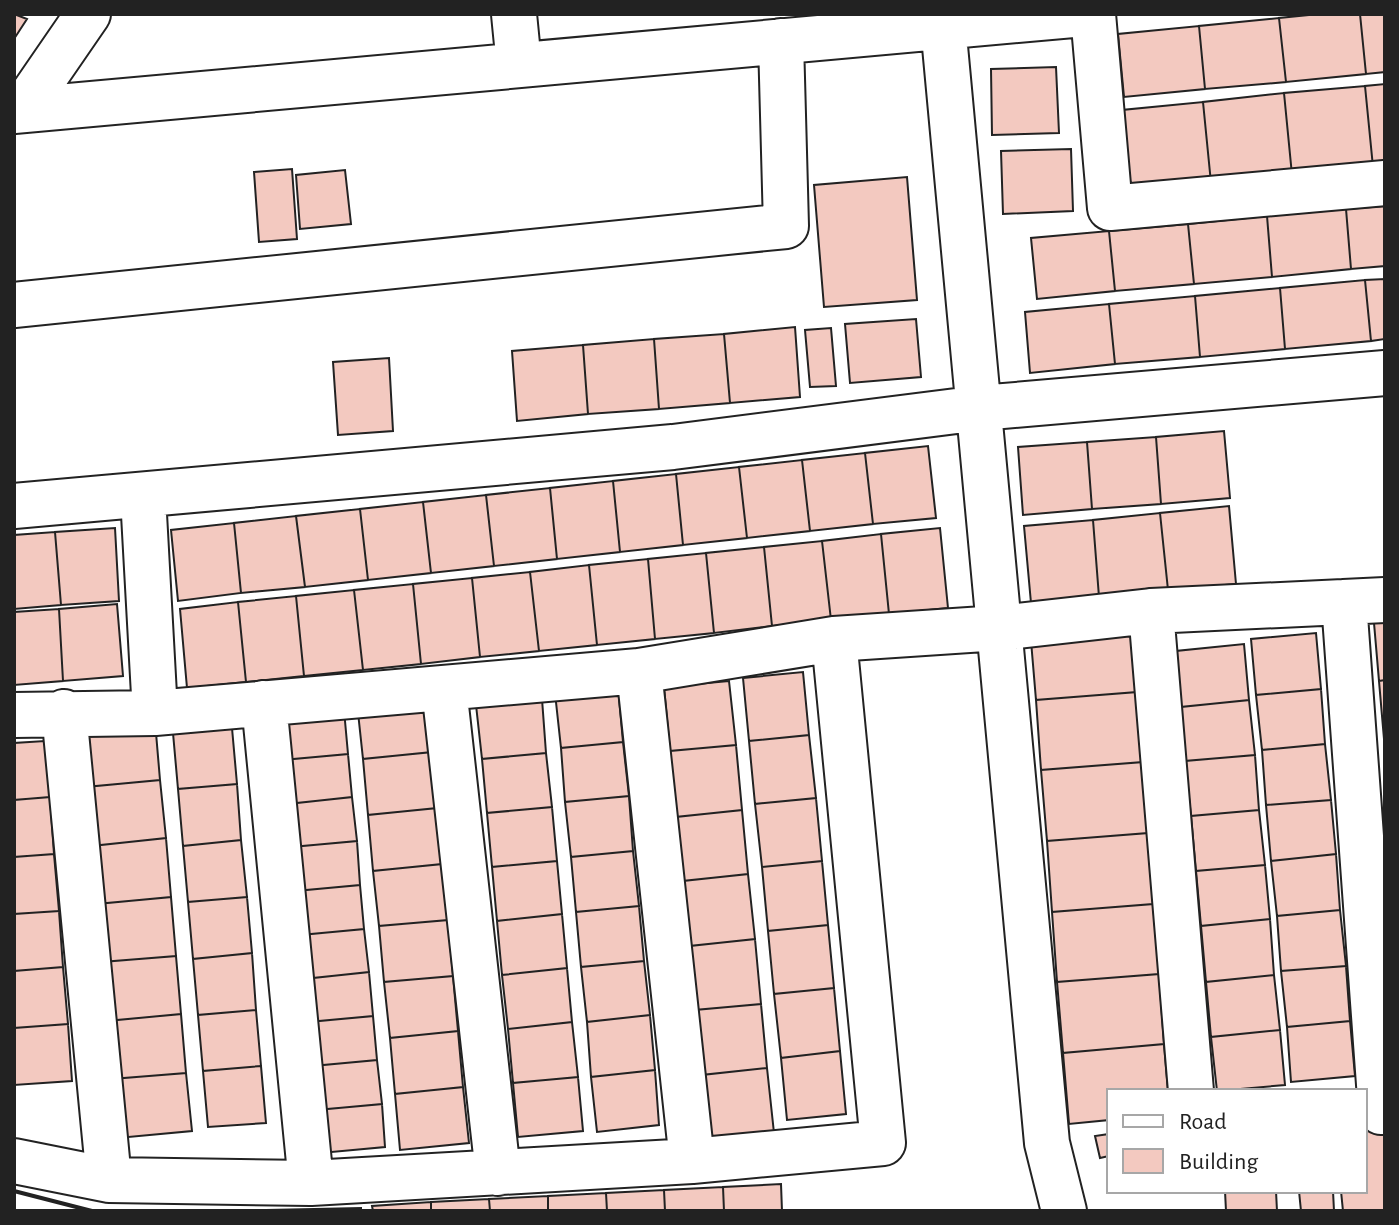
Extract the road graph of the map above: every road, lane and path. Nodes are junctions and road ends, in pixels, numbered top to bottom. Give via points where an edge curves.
1 (88, 14) edge
2 (514, 14) edge
3 (1084, 14) edge
4 (1093, 14) edge
5 (943, 18) edge
6 (781, 41) junction
7 (519, 65) junction
8 (18, 110) edge
9 (1385, 183) edge
10 (14, 305) edge
11 (1385, 373) edge
12 (980, 408) junction
13 (143, 496) junction
14 (14, 506) edge
15 (1365, 601) edge
16 (1151, 611) junction
17 (999, 628) junction
18 (834, 639) junction
19 (639, 671) junction
20 (444, 688) junction
21 (264, 703) junction
22 (64, 712) junction
23 (155, 713) junction
24 (14, 715) edge
25 (1191, 1089) edge
26 (1377, 1113) edge
27 (14, 1161) edge
28 (692, 1161) junction
29 (498, 1173) junction
30 (109, 1180) junction
31 (311, 1183) junction
32 (1064, 1211) edge

1 - 8 street
2 - 7 street
3 - 5 street
4 - 9 street via 1110,208
5 - 6 street
5 - 12 street
6 - 7 street
6 - 10 street via 786,226
7 - 8 street
11 - 12 street
12 - 13 street via 673,447
12 - 17 street
13 - 14 street
13 - 23 street
15 - 16 street
15 - 26 street
16 - 17 street
16 - 25 street
17 - 18 street
17 - 32 street via 1047,1143
18 - 19 street
18 - 28 street via 883,1143
19 - 20 street
19 - 28 street
20 - 21 street
20 - 29 street
21 - 23 street
21 - 31 street
22 - 23 street
22 - 24 street
22 - 30 street
27 - 30 street
28 - 29 street
29 - 31 street
30 - 31 street

